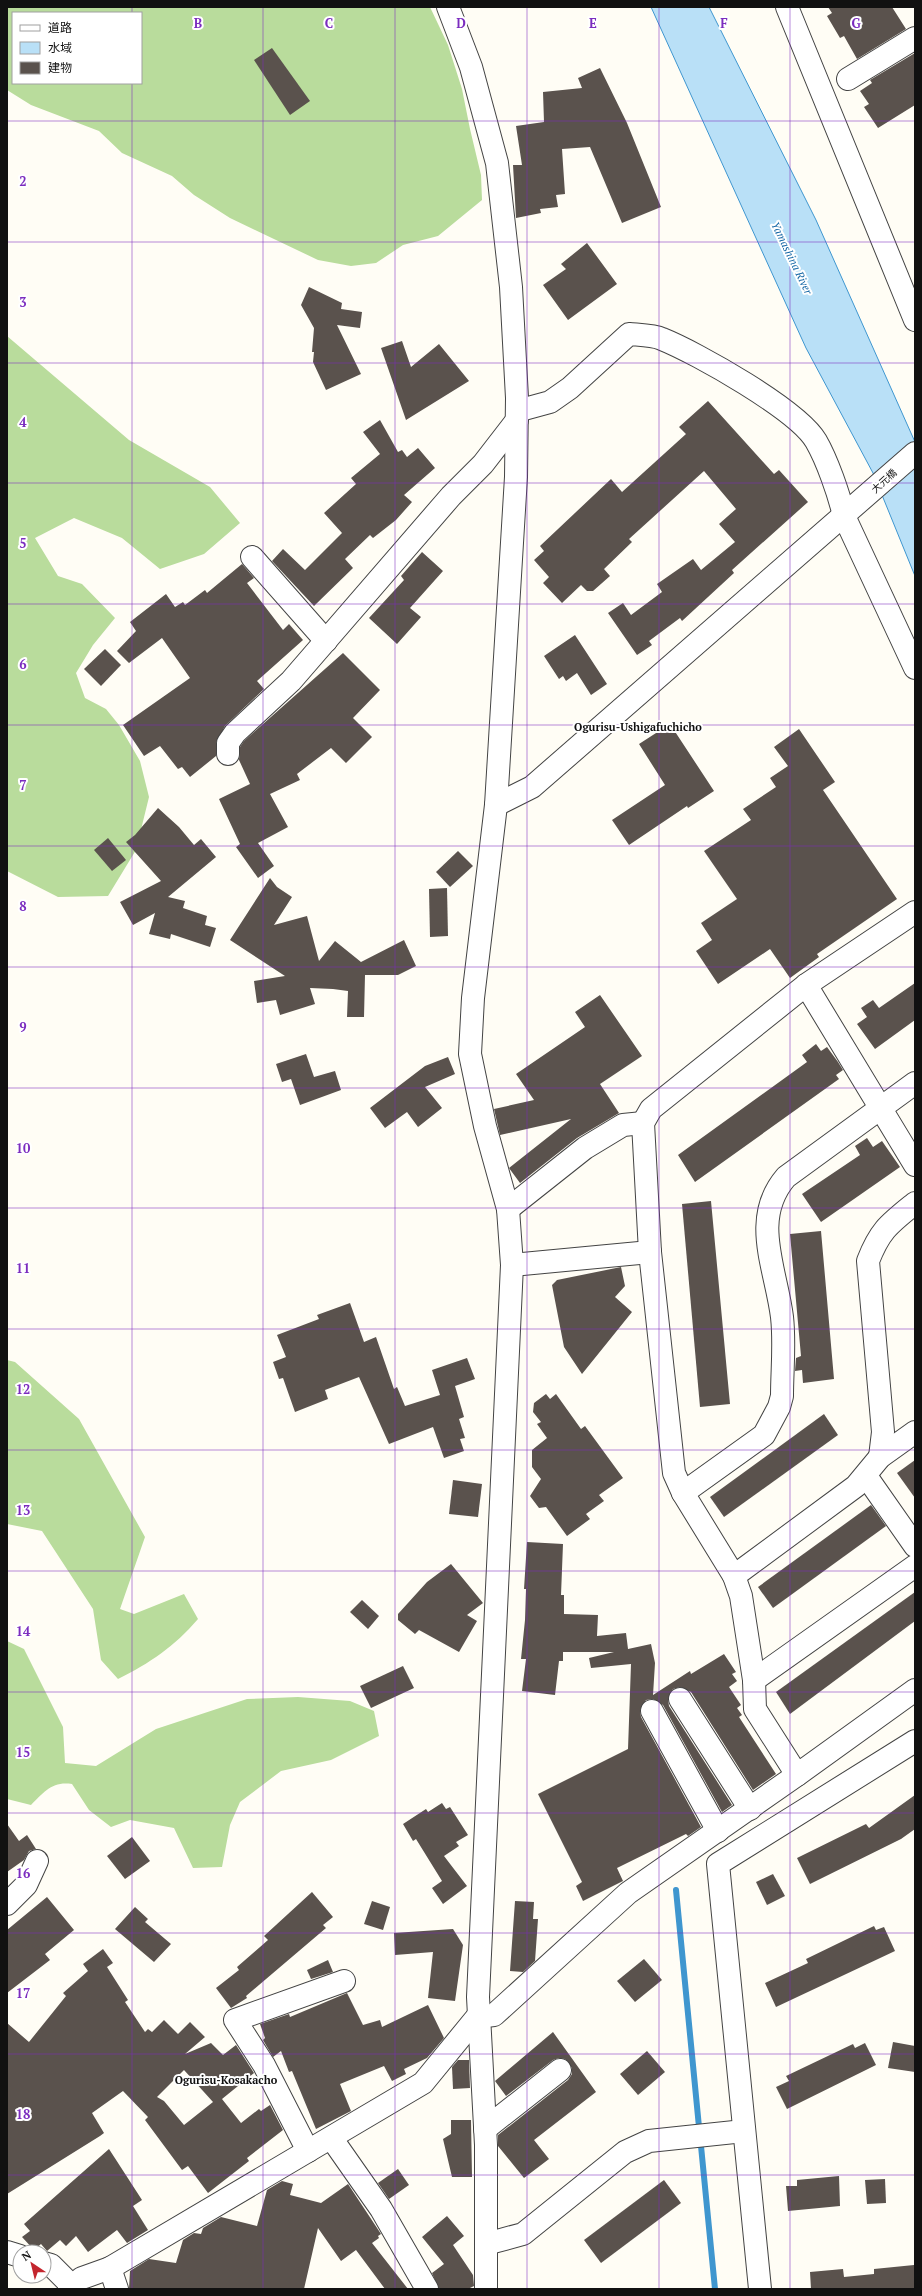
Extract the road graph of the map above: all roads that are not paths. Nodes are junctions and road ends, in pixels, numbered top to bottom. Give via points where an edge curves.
1 (448, 7) edge
2 (786, 7) edge
3 (915, 38) edge
4 (848, 79) dead end
5 (915, 320) edge
6 (517, 415) junction
7 (915, 453) edge
8 (848, 512) junction
9 (252, 557) dead end
10 (326, 641) junction
11 (915, 668) edge
12 (228, 754) dead end
13 (496, 805) junction
14 (915, 912) edge
15 (806, 985) junction
16 (915, 1083) edge
17 (881, 1107) junction
18 (643, 1123) junction
19 (915, 1165) edge
20 (915, 1204) edge
21 (508, 1209) junction
22 (650, 1252) junction
23 (512, 1265) junction
24 (915, 1432) edge
25 (880, 1457) junction
26 (866, 1476) junction
27 (683, 1493) junction
28 (915, 1546) edge
29 (915, 1566) edge
30 (734, 1576) junction
31 (754, 1680) junction
32 (915, 1690) edge
33 (680, 1699) dead end
34 (652, 1711) dead end
35 (915, 1740) edge
36 (797, 1775) junction
37 (750, 1809) junction
38 (718, 1831) junction
39 (37, 1861) dead end
40 (7, 1904) edge
41 (344, 1981) dead end
42 (477, 2017) junction
43 (560, 2070) dead end
44 (485, 2129) junction
45 (744, 2131) junction
46 (332, 2139) junction
47 (308, 2152) junction
48 (486, 2244) junction
49 (52, 2266) edge
50 (110, 2268) junction
51 (70, 2287) edge
52 (117, 2289) edge
53 (427, 2289) edge
54 (486, 2289) edge
55 (760, 2289) edge

1 - 6 street via 471,68 497,163 510,287
2 - 5 street
3 - 4 street
6 - 8 street via 550,402 570,388 629,334 661,338 731,375 791,415 816,440 841,502
6 - 10 street via 483,464 451,496
6 - 13 street via 516,477
7 - 8 street, 大元橋
8 - 11 street
8 - 13 street, 大元橋 via 532,787
9 - 10 street
10 - 12 street via 291,681 235,733 228,743
13 - 21 street via 473,998 470,1054 485,1126
14 - 15 street
15 - 17 street
15 - 18 street via 651,1109
16 - 17 street
17 - 19 street
17 - 27 street via 786,1176 776,1188 770,1202 767,1243 782,1318 780,1407 764,1435
18 - 21 street via 623,1125 585,1148
18 - 22 street
20 - 25 street via 876,1239 868,1262 883,1432
21 - 23 street
22 - 23 street
22 - 27 street via 674,1473
23 - 42 street
24 - 25 street
25 - 26 street
26 - 28 street
26 - 30 street
27 - 30 street
29 - 31 street
30 - 31 street via 741,1596
31 - 36 street via 755,1709
32 - 36 street
33 - 37 street
34 - 38 street
35 - 45 street via 718,1864
36 - 37 street
37 - 38 street
38 - 42 street via 628,1892 494,2015
39 - 40 street via 26,1884
41 - 47 street via 235,2020 264,2065
42 - 44 street
42 - 46 street via 423,2084
43 - 44 street
44 - 48 street
45 - 48 street via 649,2141 625,2152 523,2234
45 - 55 street
46 - 47 street
46 - 53 street via 381,2209
47 - 50 street
48 - 54 street
49 - 51 street
50 - 51 street via 82,2278
50 - 52 street

